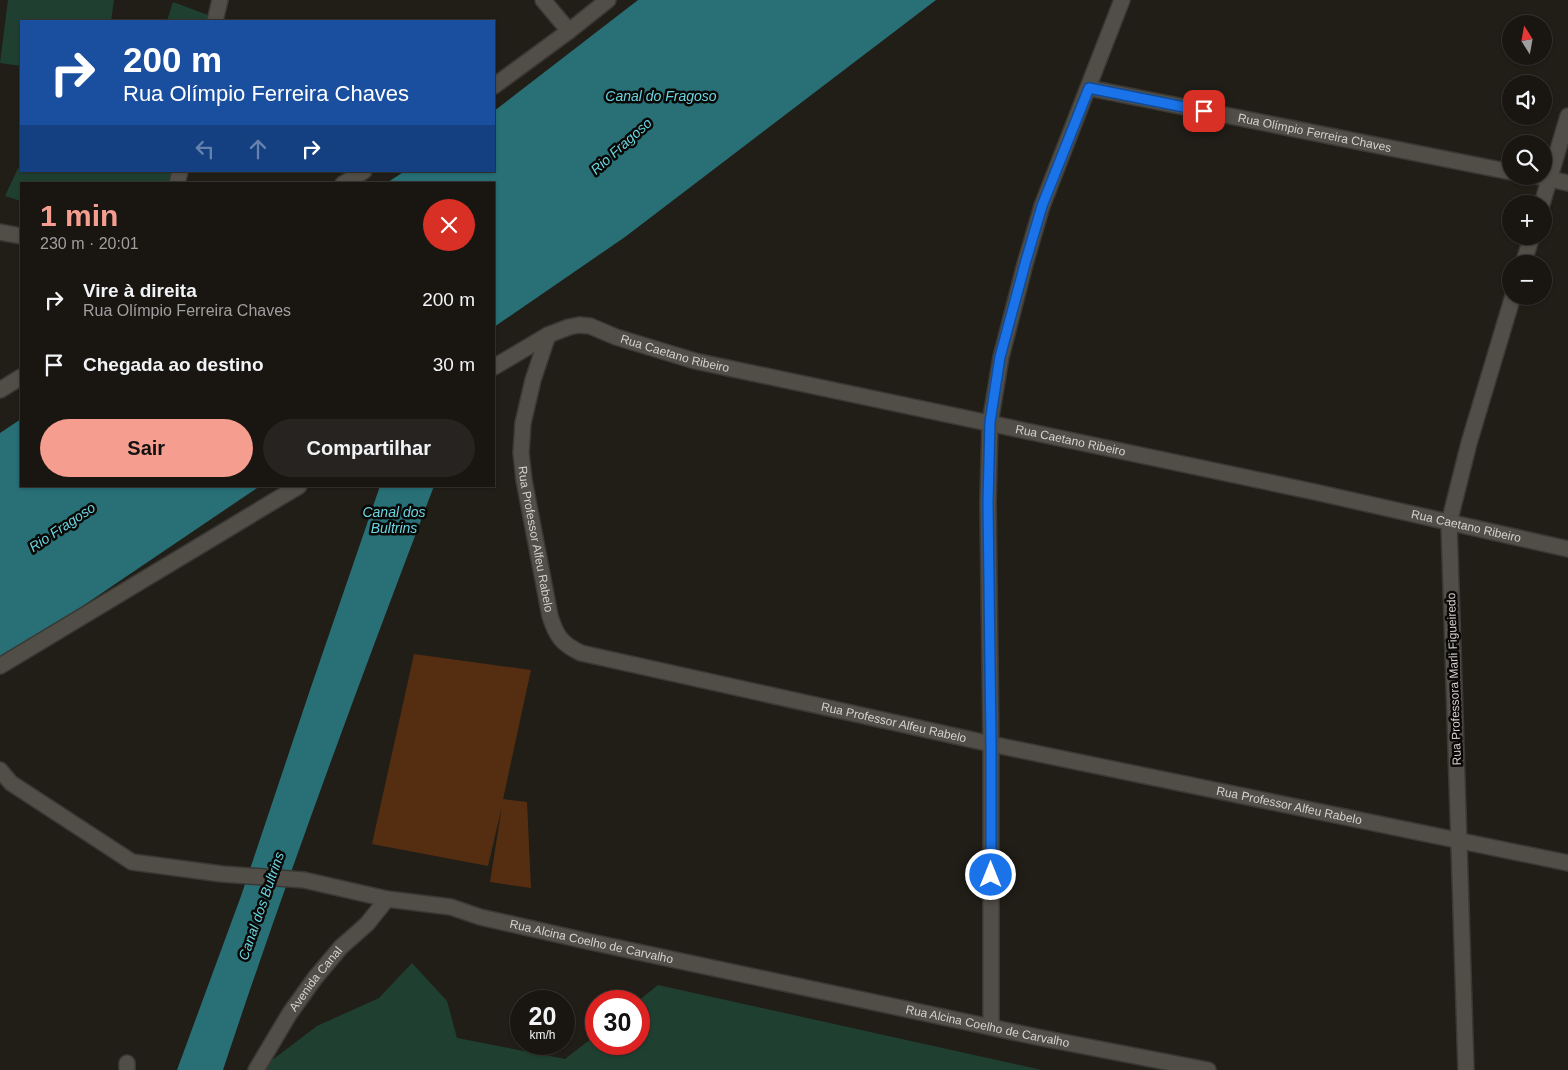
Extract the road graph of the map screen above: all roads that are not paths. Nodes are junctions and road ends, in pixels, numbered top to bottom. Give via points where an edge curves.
1 (220, 0) edge
2 (543, 0) edge
3 (608, 0) edge
4 (1122, 0) edge
5 (215, 20) edge
6 (569, 31) junction
7 (495, 85) edge
8 (1089, 88) junction
9 (1568, 116) edge
10 (1502, 170) edge
11 (362, 172) edge
12 (1552, 172) edge
13 (1552, 179) edge
14 (347, 182) edge
15 (1568, 183) edge
16 (0, 232) edge
17 (20, 236) edge
18 (1510, 305) edge
19 (548, 335) junction
20 (495, 366) edge
21 (20, 378) edge
22 (0, 390) edge
23 (990, 422) junction
24 (297, 487) edge
25 (1449, 523) junction
26 (1568, 549) edge
27 (0, 666) edge
28 (991, 744) junction
29 (0, 770) edge
30 (1458, 841) junction
31 (1568, 862) edge
32 (387, 899) junction
33 (990, 1026) junction
34 (256, 1070) edge
35 (1208, 1070) edge
36 (1466, 1070) edge

1 - 5 street
2 - 6 street
3 - 6 street
4 - 8 street
6 - 7 street
8 - 10 street, Rua Olímpio Ferreira Chaves
8 - 23 street via 1046,196 1025,264 1000,357
9 - 12 street
11 - 14 street
13 - 15 street
16 - 17 street
18 - 25 street, Rua Professora Marli Figueiredo
19 - 20 street, Rua Caetano Ribeiro
19 - 23 street, Rua Caetano Ribeiro via 569,327 590,326 695,361
19 - 28 street, Rua Professor Alfeu Rabelo via 533,380 521,453 545,597 553,626 562,642 581,653
21 - 22 street
23 - 25 street, Rua Caetano Ribeiro
23 - 28 street
24 - 27 street
25 - 26 street, Rua Caetano Ribeiro
25 - 30 street, Rua Professora Marli Figueiredo
28 - 30 street, Rua Professor Alfeu Rabelo
28 - 33 street
29 - 32 street, Rua Alcina Coelho de Carvalho via 11,783 132,862 222,874 304,880
30 - 31 street, Rua Professor Alfeu Rabelo
30 - 36 street, Rua Professora Marli Figueiredo
32 - 33 street, Rua Alcina Coelho de Carvalho via 451,907 480,917 591,942
32 - 34 street, Avenida Canal via 368,924 341,947 315,978
33 - 35 street, Rua Alcina Coelho de Carvalho

